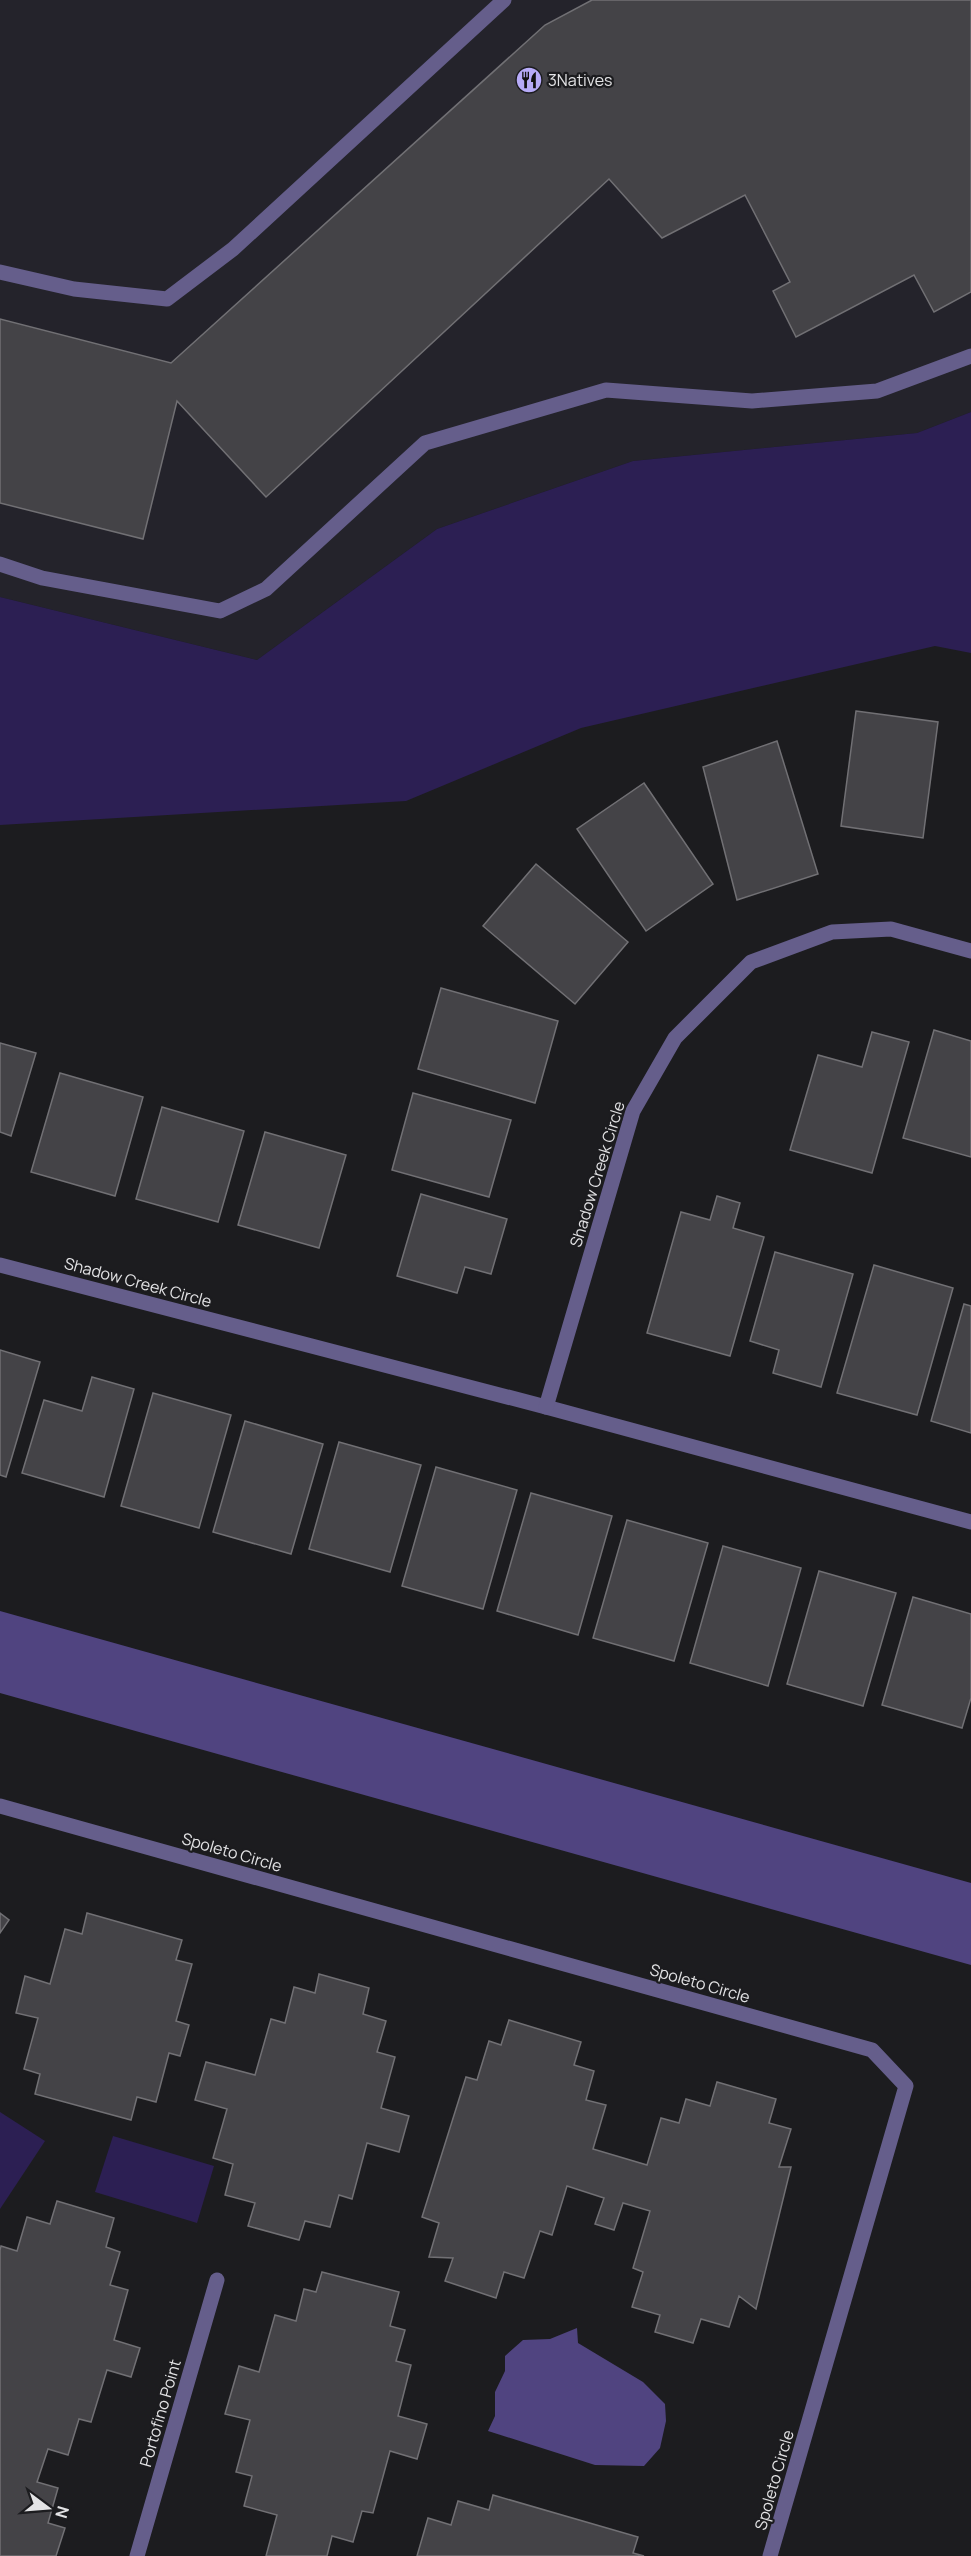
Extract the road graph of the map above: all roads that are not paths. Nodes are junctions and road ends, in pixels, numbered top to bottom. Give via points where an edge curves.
1 (504, 0) edge
2 (0, 272) edge
3 (971, 356) edge
4 (0, 564) edge
5 (971, 951) edge
6 (0, 1265) edge
7 (546, 1407) junction
8 (971, 1522) edge
9 (0, 1806) edge
10 (217, 2280) dead end
11 (137, 2556) edge
12 (770, 2556) edge

1 - 2 street via 233,249 167,299 74,288
3 - 4 street via 877,391 752,401 606,390 425,443 266,589 220,611 42,578
5 - 7 street, Shadow Creek Circle via 891,930 832,932 751,962 675,1038 633,1111
6 - 7 street, Shadow Creek Circle
7 - 8 street, Shadow Creek Circle
9 - 12 street, Spoleto Circle via 872,2050 906,2086
10 - 11 street, Portofino Point

